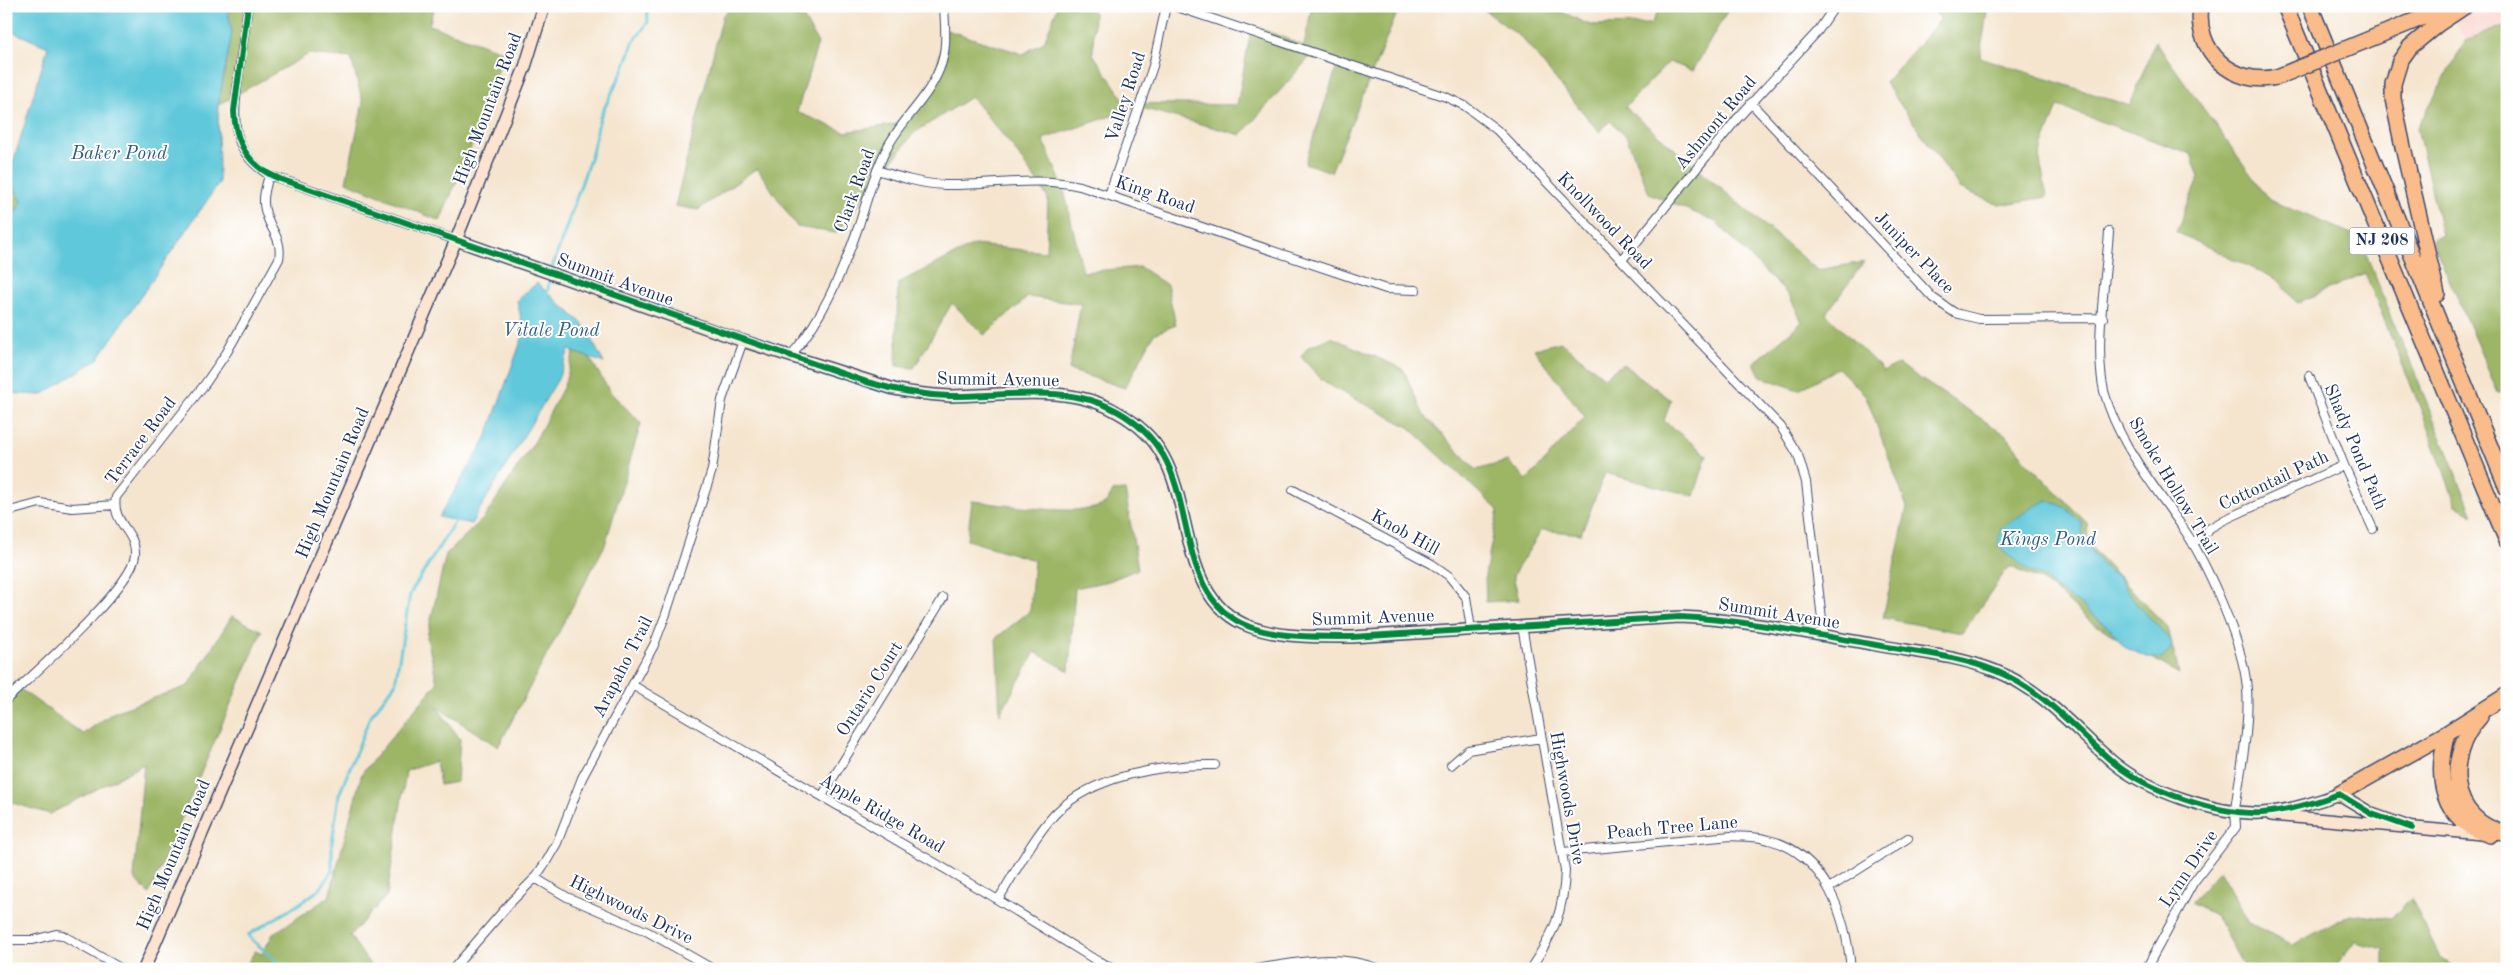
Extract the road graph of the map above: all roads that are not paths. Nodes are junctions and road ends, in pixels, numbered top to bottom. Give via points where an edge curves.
1 (248, 6) edge
2 (544, 6) edge
3 (944, 6) edge
4 (1166, 6) edge
5 (1174, 6) edge
6 (1835, 6) edge
7 (2200, 6) edge
8 (2285, 6) edge
9 (2310, 6) edge
10 (2451, 6) edge
11 (2465, 6) edge
12 (1752, 103) junction
13 (876, 170) junction
14 (269, 175) junction
15 (1109, 195) junction
16 (2110, 232) dead end
17 (456, 240) junction
18 (1622, 260) junction
19 (1416, 290) dead end
20 (2103, 318) junction
21 (743, 341) junction
22 (790, 356) junction
23 (2456, 363) junction
24 (2309, 376) dead end
25 (2487, 440) junction
26 (2344, 465) junction
27 (2478, 475) junction
28 (2507, 479) edge
29 (2507, 488) edge
30 (1293, 490) dead end
31 (115, 505) junction
32 (6, 512) edge
33 (2373, 529) dead end
34 (2507, 541) edge
35 (2193, 544) junction
36 (2507, 554) edge
37 (944, 598) dead end
38 (1522, 626) junction
39 (1471, 629) junction
40 (1824, 636) junction
41 (634, 686) junction
42 (2507, 695) edge
43 (6, 700) edge
44 (2507, 706) edge
45 (2489, 708) junction
46 (2447, 733) junction
47 (1541, 738) junction
48 (1216, 765) dead end
49 (1451, 765) dead end
50 (2338, 794) junction
51 (822, 796) junction
52 (2235, 810) junction
53 (2260, 813) junction
54 (2412, 828) junction
55 (2507, 834) edge
56 (2490, 835) joint
57 (1908, 838) dead end
58 (1563, 852) junction
59 (536, 878) junction
60 (1829, 888) junction
61 (998, 900) junction
62 (6, 940) edge
63 (122, 969) edge
64 (144, 969) edge
65 (453, 969) edge
66 (713, 969) edge
67 (1115, 969) edge
68 (1256, 969) edge
69 (1379, 969) edge
70 (1530, 969) edge
71 (1851, 969) edge
72 (2146, 969) edge

1 - 14 street, Summit Avenue via 235,124 242,149
2 - 17 street, High Mountain Road via 525,67
3 - 13 street, Clark Road via 946,42 939,70 898,130
4 - 15 street, Valley Road via 1153,66
5 - 18 street, Knollwood Road via 1465,106 1497,130
6 - 12 street, Ashmont Road via 1818,31
7 - 10 highway, bridge via 2202,36 2207,47 2222,65 2240,76 2260,80 2277,77
8 - 27 highway, NJ 208
9 - 23 highway, NJ 208
11 - 23 highway via 2410,48 2396,69 2392,91 2422,234
12 - 18 street, Ashmont Road
12 - 20 street, Juniper Place via 1944,307 1979,319
13 - 15 street, King Road via 944,185 1041,180 1061,182
13 - 22 street, Clark Road via 858,228 830,293 806,338
14 - 17 street, Summit Avenue
14 - 31 street, Terrace Road via 264,201 267,216 280,242 279,258 227,352 121,490
15 - 19 street, King Road via 1386,289
16 - 20 street, Smoke Hollow Trail
17 - 21 street, Summit Avenue
17 - 64 street, High Mountain Road
18 - 40 street, Knollwood Road via 1791,441 1806,482
20 - 35 street, Smoke Hollow Trail via 2102,376 2111,408 2133,455
21 - 22 street, Summit Avenue
21 - 41 street, Arapaho Trail via 722,400 715,454 704,496 666,614
22 - 39 street, Summit Avenue via 867,382 918,394 1065,395 1117,411 1137,424 1163,455 1171,472 1205,589 1224,612 1250,627 1339,637
23 - 25 highway, NJ 208
24 - 26 street, Shady Pond Path
25 - 28 highway
25 - 29 highway, NJ 208
26 - 33 street, Shady Pond Path
26 - 35 street, Cottontail Path via 2224,520
27 - 34 highway, NJ 208
27 - 36 highway
30 - 39 street, Knob Hill via 1449,576 1466,597
31 - 32 street via 72,508 40,504
31 - 43 street, Terrace Road via 119,521 134,547 135,557 128,575 63,646
35 - 52 street, Smoke Hollow Trail via 2231,627 2244,667 2248,710
37 - 51 street, Ontario Court
38 - 39 street, Summit Avenue
38 - 40 street, Summit Avenue via 1680,617 1735,621
38 - 47 street, Highwoods Drive
40 - 52 street, Summit Avenue via 1959,660 1997,672 2059,710 2115,764 2135,778 2196,803
41 - 51 street, Apple Ridge Road
41 - 59 street, Arapaho Trail via 582,778 556,843
42 - 45 highway
44 - 45 highway
45 - 46 highway
45 - 55 highway via 2463,741 2456,763 2456,780 2459,793 2481,823
46 - 50 highway
46 - 56 highway via 2440,768 2448,800 2457,816 2468,826
47 - 49 street via 1468,750
47 - 58 street, Highwoods Drive
48 - 61 street via 1187,764 1117,779 1084,792 1056,813
50 - 53 street, Summit Avenue via 2311,804
50 - 54 street, Summit Avenue via 2372,814
51 - 61 street, Apple Ridge Road
52 - 53 street, Summit Avenue
52 - 72 street, Lynn Drive via 2236,827 2193,883
53 - 54 street, Summit Avenue
54 - 56 street, Summit Avenue
57 - 60 street
58 - 60 street, Peach Tree Lane via 1708,837 1756,837 1783,844 1797,852 1811,863
58 - 70 street, Highwoods Drive via 1565,884 1562,908 1548,941
59 - 65 street, Arapaho Trail
59 - 66 street, Highwoods Drive via 567,897 648,932
60 - 71 street, Peach Tree Lane via 1843,923
61 - 67 street, Apple Ridge Road
62 - 63 street via 62,935
68 - 69 street via 1333,959

